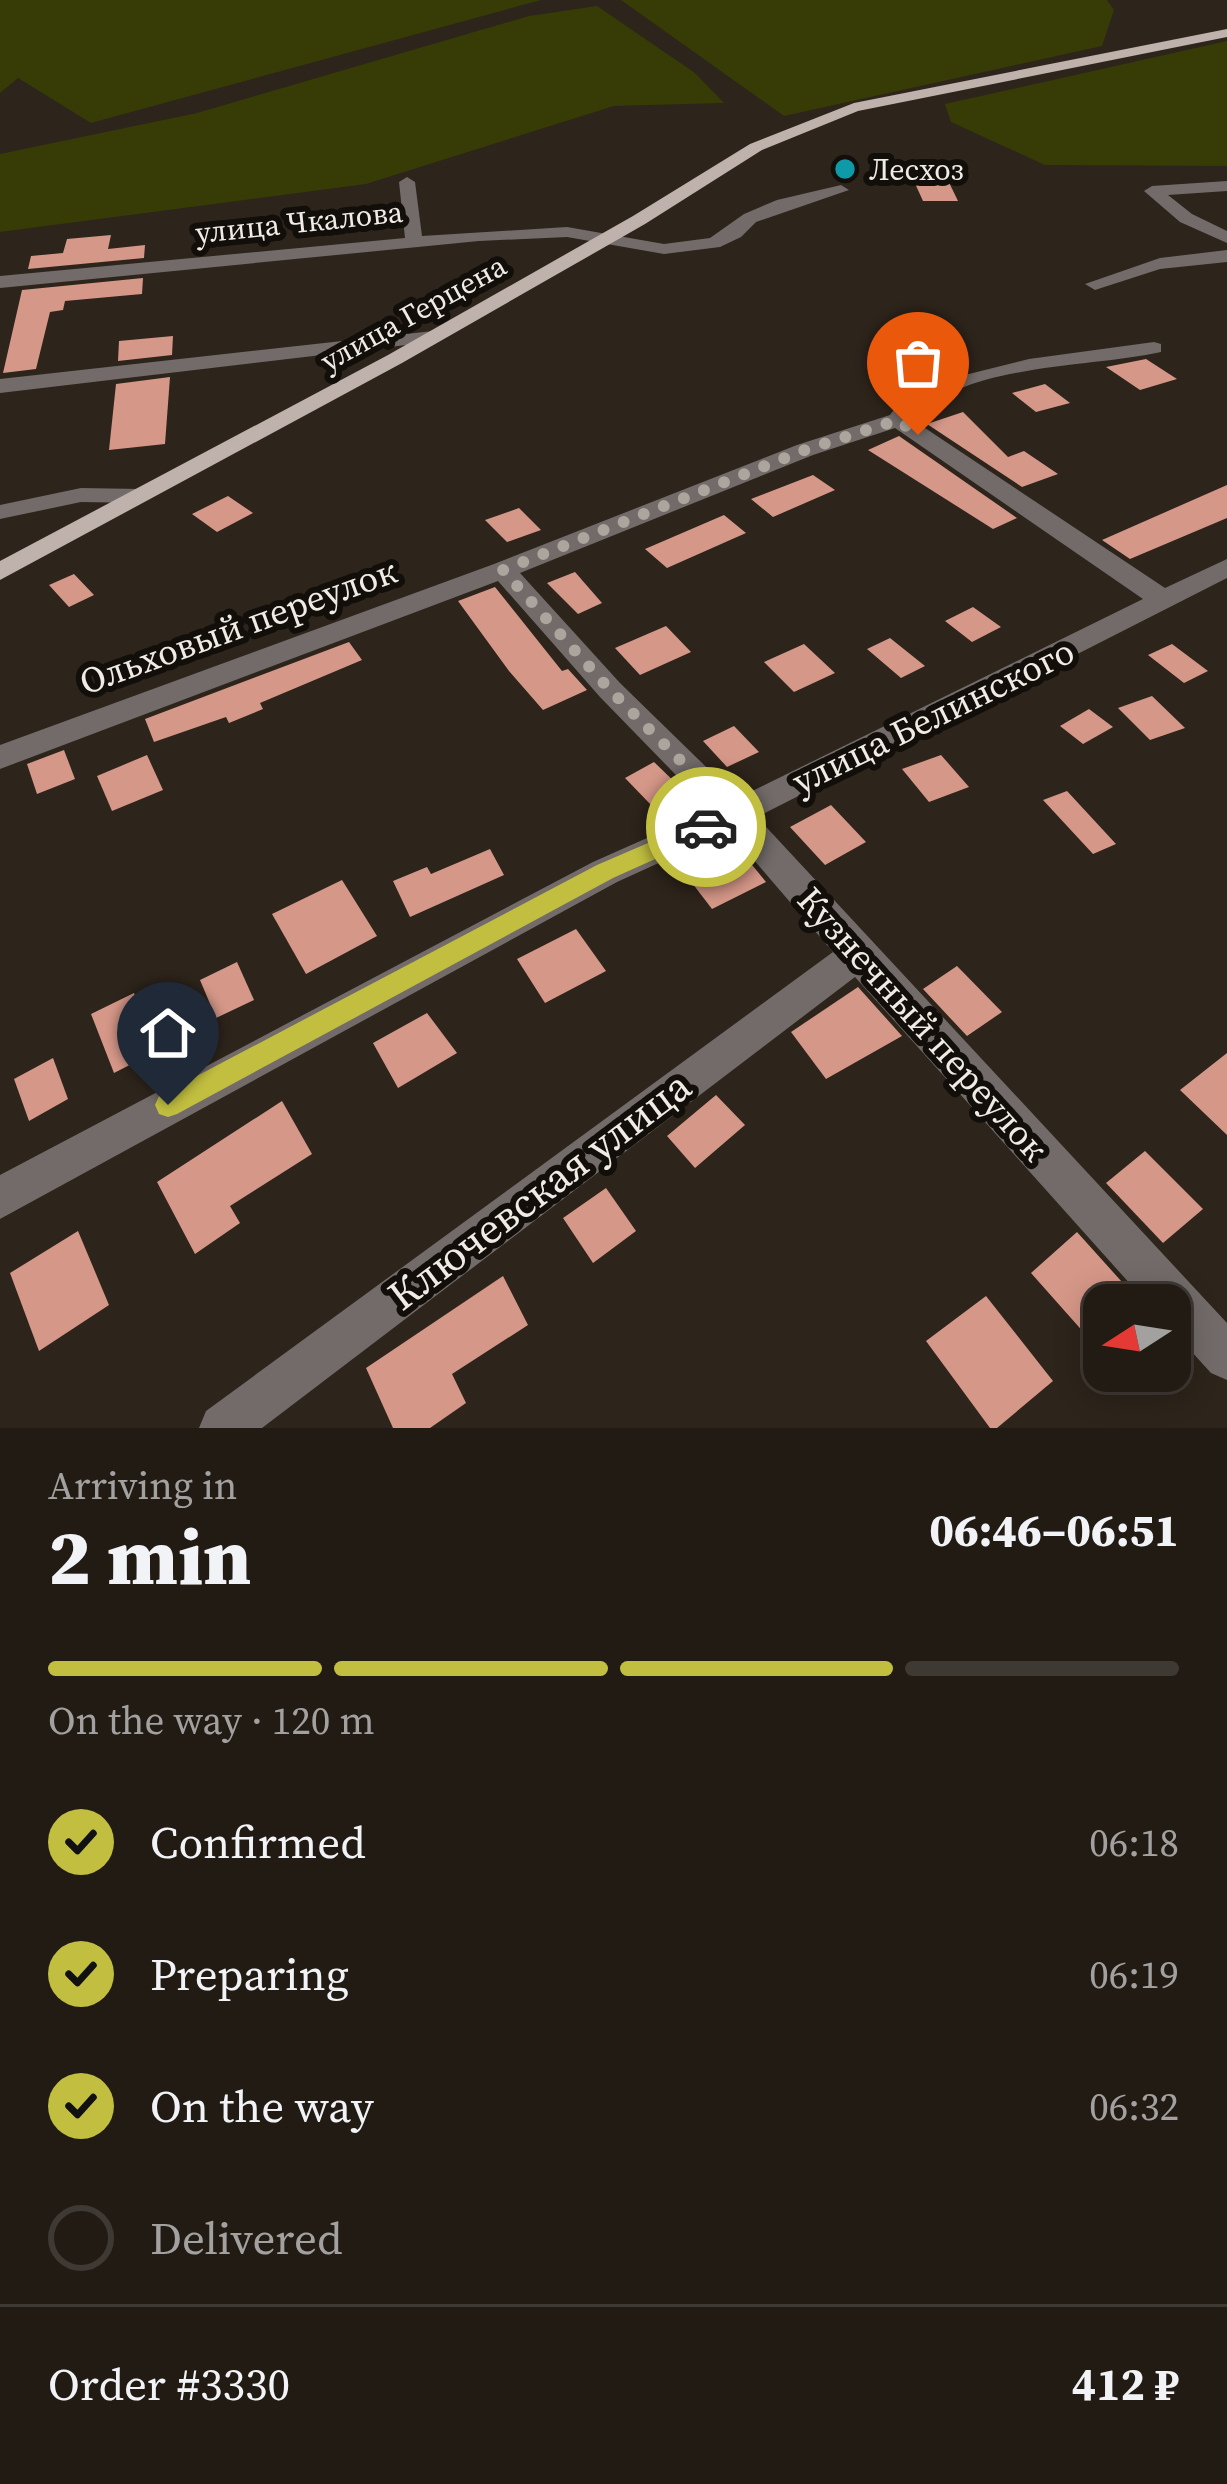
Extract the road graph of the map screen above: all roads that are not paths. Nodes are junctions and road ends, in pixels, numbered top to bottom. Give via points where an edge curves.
1 (1227, 33) edge
2 (407, 182) dead end
3 (1227, 187) edge
4 (841, 190) dead end
5 (1227, 238) edge
6 (604, 239) junction
7 (414, 241) junction
8 (1227, 256) edge
9 (0, 282) edge
10 (1095, 284) dead end
11 (433, 337) junction
12 (1154, 348) dead end
13 (0, 386) edge
14 (898, 420) junction
15 (140, 496) junction
16 (0, 512) edge
17 (1227, 567) edge
18 (503, 570) junction
19 (0, 572) edge
20 (1163, 600) junction
21 (0, 757) edge
22 (734, 814) junction
23 (858, 954) junction
24 (0, 1198) edge
25 (1227, 1357) edge
26 (223, 1428) edge

1 - 6 main road, улица Герцена via 854,107 756,147
2 - 7 street
3 - 5 street via 1152,191
4 - 6 street, улица Чкалова via 783,203 714,243 664,249
6 - 7 street, улица Чкалова via 567,232
6 - 11 main road, улица Герцена
7 - 9 street, улица Чкалова
8 - 10 street via 1187,256
11 - 13 street
11 - 15 main road, улица Герцена
12 - 14 street via 960,383 910,404
14 - 18 street
14 - 20 street
15 - 16 street via 81,495
15 - 19 main road, улица Герцена
17 - 20 street, улица Белинского
18 - 21 street, Ольховый переулок
18 - 22 street, Кузнечный переулок
20 - 22 street, улица Белинского
22 - 23 street, Кузнечный переулок
22 - 24 street, улица Белинского via 605,872
23 - 25 street, Кузнечный переулок
23 - 26 street, Ключевская улица via 633,1114 537,1196

